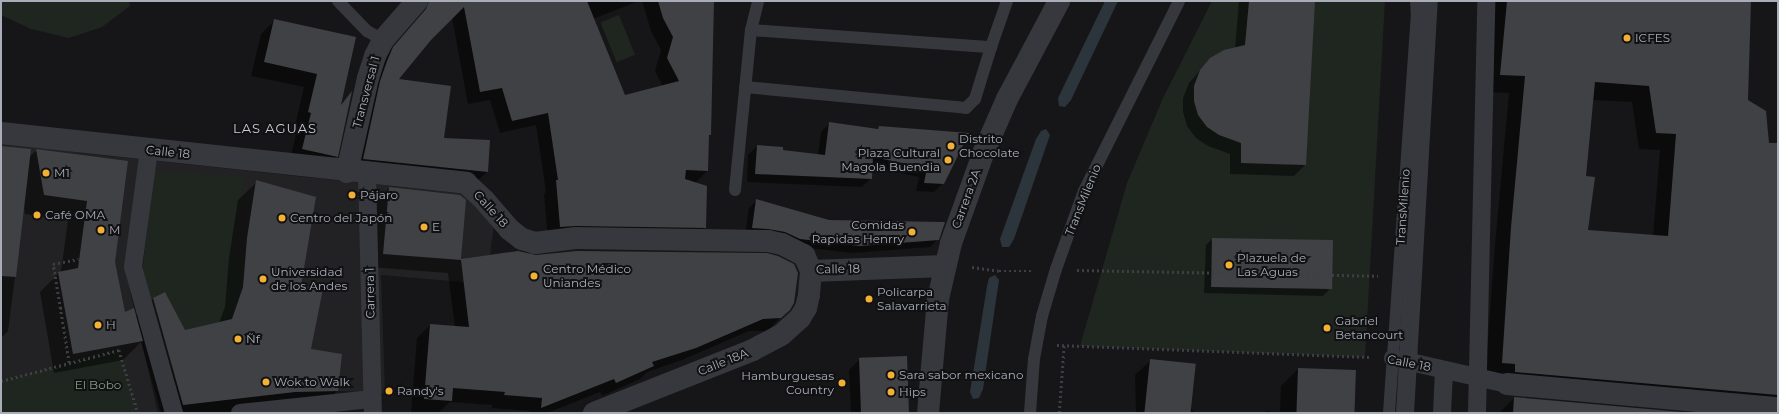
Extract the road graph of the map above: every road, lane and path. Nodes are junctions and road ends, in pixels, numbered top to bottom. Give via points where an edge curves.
1 (338, 1) edge
2 (417, 1) edge
3 (758, 1) edge
4 (1007, 1) edge
5 (1059, 1) edge
6 (1179, 1) edge
7 (1416, 1) edge
8 (1429, 1) edge
9 (1486, 1) edge
10 (751, 30) junction
11 (383, 40) junction
12 (991, 47) junction
13 (745, 87) junction
14 (1, 133) edge
15 (149, 150) junction
16 (357, 172) junction
17 (735, 190) dead end
18 (79, 259) dead end
19 (972, 259) dead end
20 (945, 266) junction
21 (970, 266) junction
22 (1056, 270) junction
23 (810, 271) junction
24 (968, 273) dead end
25 (1398, 276) junction
26 (65, 307) dead end
27 (60, 308) junction
28 (1037, 344) junction
29 (1064, 345) junction
30 (1400, 359) junction
31 (69, 363) junction
32 (1444, 370) junction
33 (1478, 377) junction
34 (1, 381) edge
35 (1507, 384) joint
36 (372, 406) edge
37 (1778, 408) edge
38 (138, 413) edge
39 (174, 413) edge
40 (240, 413) edge
41 (594, 413) edge
42 (928, 413) edge
43 (1030, 413) edge
44 (1059, 413) edge
45 (1389, 413) edge
46 (1405, 413) edge
47 (1442, 413) edge
48 (1477, 413) edge

1 - 11 lane via 367,31
2 - 11 street, Transversal 1
3 - 10 lane
4 - 12 lane
5 - 20 street, Carrera 2A via 1006,99 961,212
6 - 22 lane, TransMilenio via 1084,191
7 - 25 lane, TransMilenio
8 - 30 street
9 - 33 street
10 - 12 lane
10 - 13 lane
11 - 16 street, Transversal 1 via 368,78
12 - 13 lane via 975,99 966,108
13 - 17 lane
14 - 15 street, Calle 18
15 - 16 street, Calle 18
15 - 39 street via 133,267
16 - 23 street, Calle 18 via 466,183 509,229 522,239 535,243 576,238 768,241 782,244 804,255
16 - 36 street, Carrera 1
18 - 27 path via 52,264
19 - 21 path
20 - 23 street, Calle 18
20 - 42 street, Carrera 2A via 934,326
21 - 22 path via 999,271
21 - 24 path
22 - 25 path
22 - 28 lane, TransMilenio via 1042,316
23 - 41 street, Calle 18A via 806,308 792,327 782,335 753,350
25 - 30 lane, TransMilenio
26 - 27 path
27 - 31 path
28 - 29 path, Calle 18
28 - 43 lane, TransMilenio
29 - 30 path, Calle 18
29 - 44 path
30 - 32 street, Calle 18
30 - 45 lane, TransMilenio
30 - 46 street
31 - 34 path
31 - 38 path via 119,350
32 - 33 street, Calle 18
32 - 47 street
33 - 35 street, Calle 18
33 - 48 street
35 - 37 street, Calle 18
36 - 40 street

